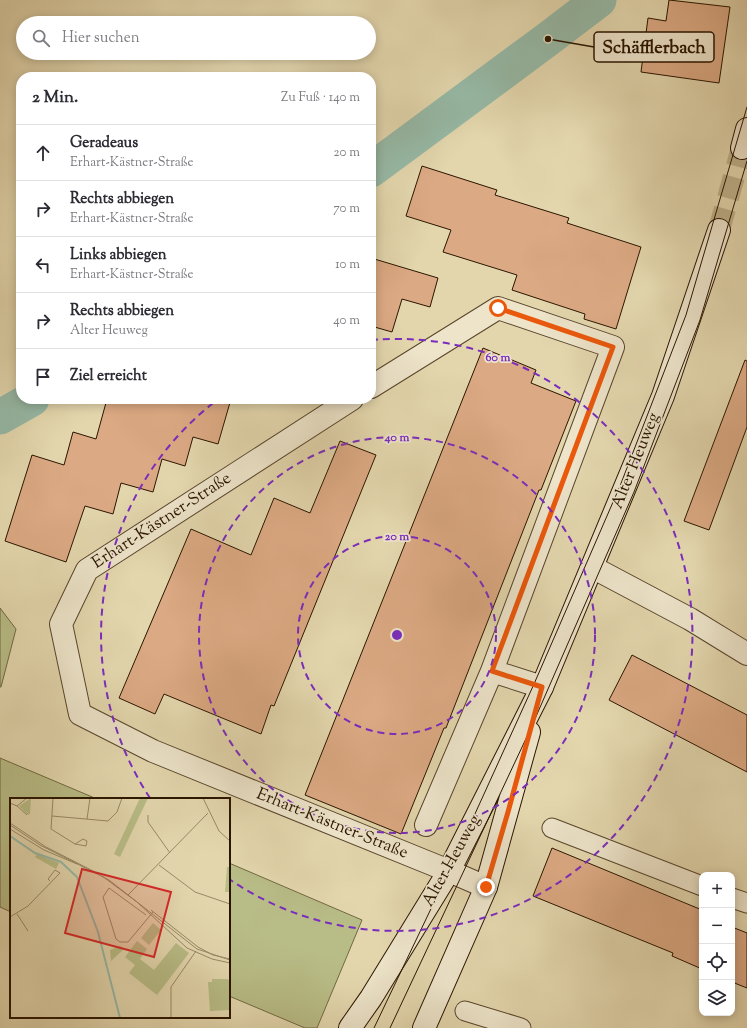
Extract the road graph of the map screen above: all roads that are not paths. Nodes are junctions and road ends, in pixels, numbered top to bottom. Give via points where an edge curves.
1 (719, 230) tunnel mouth
2 (376, 384) edge
3 (344, 404) edge
4 (592, 567) junction
5 (747, 654) edge
6 (492, 671) junction
7 (542, 687) junction
8 (426, 825) dead end
9 (552, 828) dead end
10 (449, 871) junction
11 (699, 885) edge
12 (486, 887) junction
13 (735, 899) edge
14 (747, 903) edge
15 (465, 1012) dead end
16 (350, 1028) edge
17 (424, 1028) edge
18 (521, 1028) edge

1 - 4 street, Alter Heuweg via 663,396
2 - 6 street, Erhart-Kästner-Straße via 498,308 613,347
3 - 10 street, Erhart-Kästner-Straße via 87,570 61,624 80,714 154,751
4 - 5 street via 690,619
4 - 7 street, Alter Heuweg
6 - 7 street
6 - 8 street, Erhart-Kästner-Straße
7 - 10 street, Alter Heuweg
7 - 12 street, Alter Heuweg
9 - 11 lane
10 - 12 street, Erhart-Kästner-Straße
10 - 16 street, Alter Heuweg
12 - 17 street, Alter Heuweg
13 - 14 lane
15 - 18 lane

